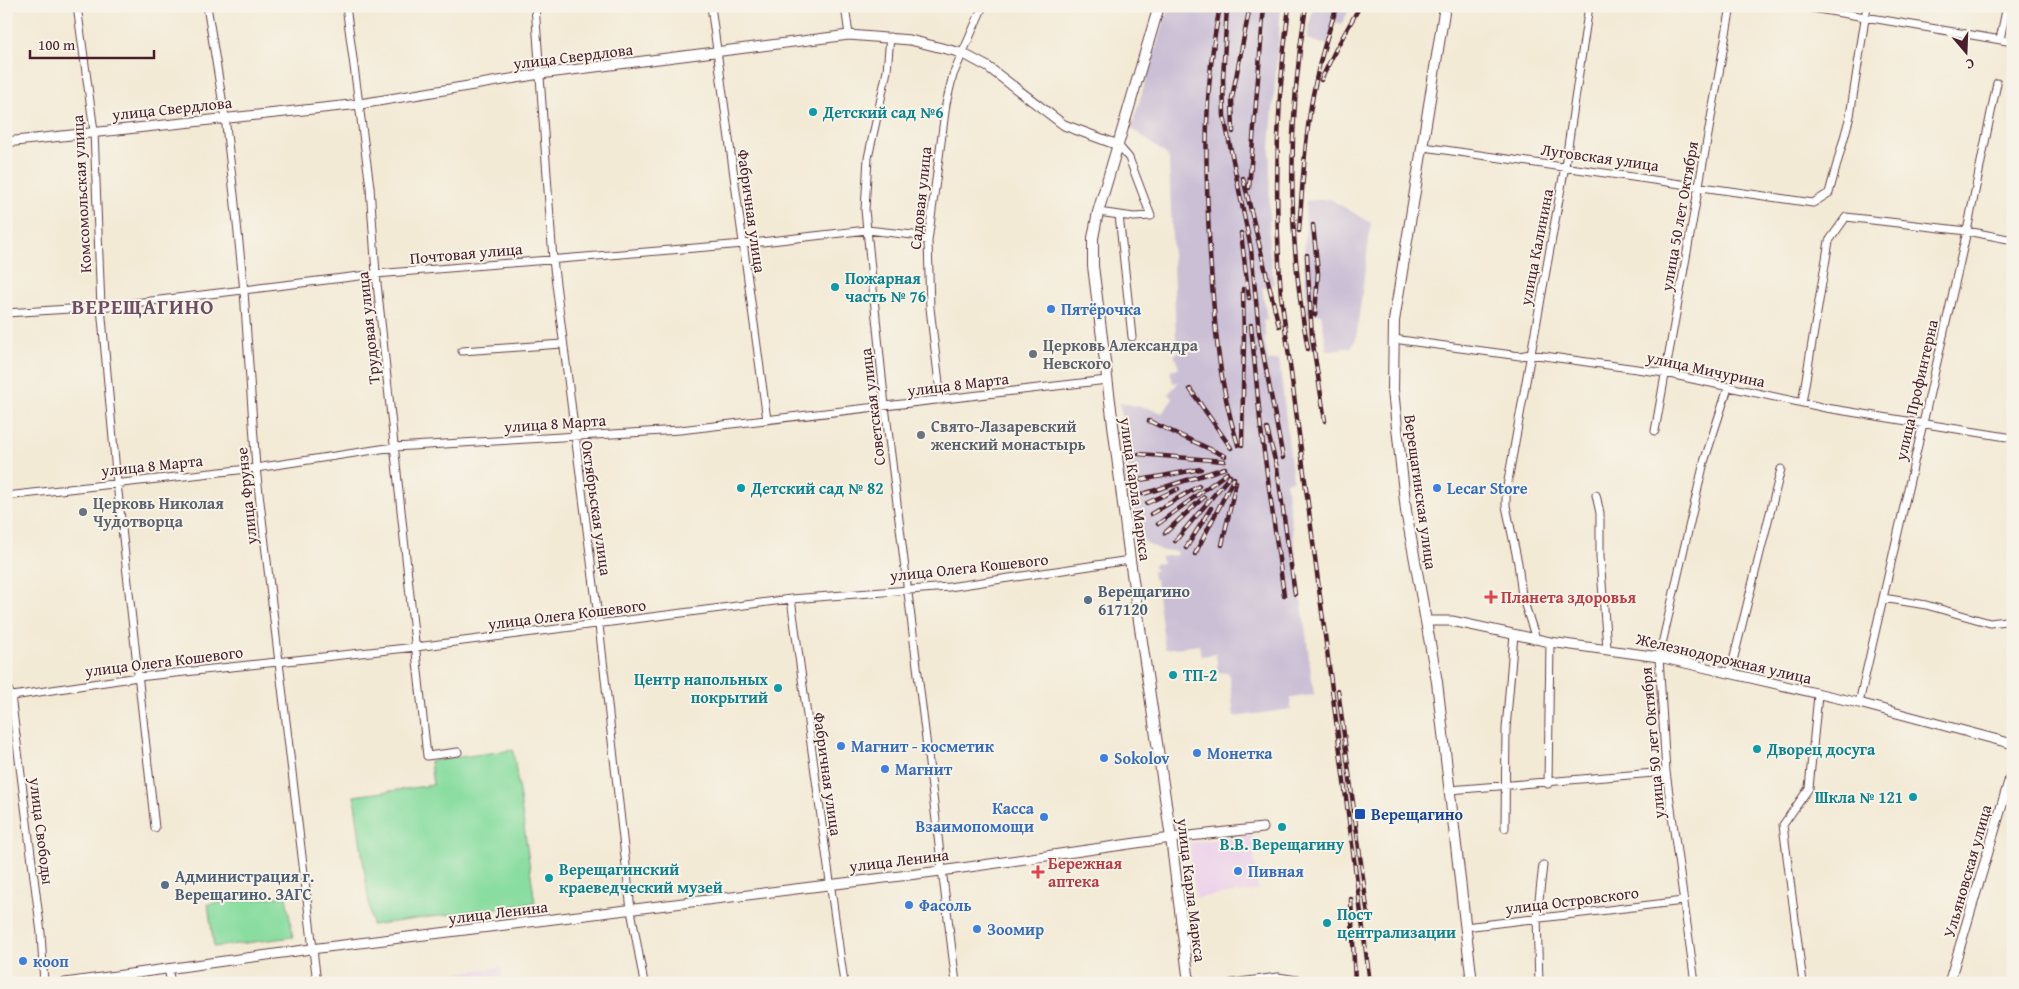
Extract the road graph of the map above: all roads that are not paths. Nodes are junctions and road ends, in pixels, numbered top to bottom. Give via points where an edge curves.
1 (77, 6) edge
2 (207, 6) edge
3 (346, 6) edge
4 (535, 6) edge
5 (711, 6) edge
6 (845, 6) edge
7 (983, 6) edge
8 (1159, 6) edge
9 (1445, 6) edge
10 (1589, 6) edge
11 (1731, 6) edge
12 (1800, 6) edge
13 (1867, 6) edge
14 (2007, 6) edge
15 (1864, 18) junction
16 (849, 36) junction
17 (890, 37) junction
18 (2000, 39) junction
19 (2013, 42) edge
20 (962, 53) junction
21 (716, 54) junction
22 (540, 74) junction
23 (1997, 83) dead end
24 (360, 104) junction
25 (225, 117) junction
26 (94, 131) junction
27 (6, 142) edge
28 (1118, 145) junction
29 (1424, 147) junction
30 (1565, 166) junction
31 (1698, 185) junction
32 (1098, 212) junction
33 (1119, 215) junction
34 (866, 230) junction
35 (1967, 230) junction
36 (2013, 240) edge
37 (928, 241) junction
38 (744, 244) junction
39 (552, 260) junction
40 (376, 274) junction
41 (244, 291) junction
42 (101, 307) junction
43 (6, 313) edge
44 (1132, 337) dead end
45 (1393, 339) junction
46 (562, 344) junction
47 (462, 350) dead end
48 (1530, 354) junction
49 (1665, 373) junction
50 (1107, 380) junction
51 (1728, 388) junction
52 (941, 400) junction
53 (1802, 403) junction
54 (885, 406) junction
55 (767, 420) junction
56 (1923, 424) junction
57 (1654, 431) dead end
58 (573, 436) junction
59 (2013, 438) edge
60 (394, 448) junction
61 (256, 468) junction
62 (1781, 470) dead end
63 (117, 483) junction
64 (1596, 495) dead end
65 (6, 496) edge
66 (1130, 560) junction
67 (908, 588) junction
68 (1883, 598) junction
69 (791, 599) junction
70 (2013, 620) edge
71 (1426, 621) junction
72 (599, 625) junction
73 (1514, 634) junction
74 (1536, 639) junction
75 (1550, 642) junction
76 (416, 647) junction
77 (1607, 648) junction
78 (1659, 657) junction
79 (278, 660) junction
80 (1730, 673) junction
81 (138, 677) junction
82 (6, 684) edge
83 (1818, 695) junction
84 (9, 697) edge
85 (1859, 703) junction
86 (2013, 744) edge
87 (458, 752) dead end
88 (2013, 768) edge
89 (1666, 772) junction
90 (1548, 784) junction
91 (1504, 785) junction
92 (1450, 790) junction
93 (154, 828) dead end
94 (1263, 828) dead end
95 (1505, 828) dead end
96 (1171, 838) junction
97 (1543, 865) dead end
98 (941, 871) junction
99 (829, 884) junction
100 (1683, 901) junction
101 (631, 910) junction
102 (1537, 917) junction
103 (1465, 927) junction
104 (311, 949) junction
105 (168, 968) junction
106 (44, 983) edge
107 (65, 983) edge
108 (171, 983) edge
109 (317, 983) edge
110 (644, 983) edge
111 (844, 983) edge
112 (956, 983) edge
113 (1189, 983) edge
114 (1232, 983) edge
115 (1316, 983) edge
116 (1472, 983) edge
117 (1539, 983) edge
118 (1695, 983) edge
119 (1803, 983) edge
120 (1949, 983) edge

1 - 26 street, Комсомольская улица
2 - 25 street, улица Фрунзе
3 - 24 street, Трудовая улица
4 - 22 street, Октябрьская улица
5 - 21 street, Фабричная улица
6 - 16 street
7 - 20 street, Садовая улица
8 - 28 main road, улица Карла Маркса
9 - 29 main road, Верещагинская улица
10 - 30 street, улица Калинина
11 - 31 street, улица 50 лет Октября
12 - 15 street
13 - 15 street
14 - 18 street
15 - 18 street
15 - 31 street, Луговская улица via 1850,116 1829,193 1813,203
16 - 17 street, улица Свердлова
16 - 21 street, улица Свердлова
17 - 20 street, улица Свердлова
17 - 34 street, Советская улица via 887,71 868,158
18 - 19 street
20 - 28 street, улица Свердлова via 988,68 1064,125
20 - 37 street, Садовая улица via 946,104
21 - 22 street, улица Свердлова
21 - 38 street, Фабричная улица
22 - 24 street, улица Свердлова
22 - 39 street, Октябрьская улица
23 - 35 street, улица Профинтерна
24 - 25 street, улица Свердлова
24 - 40 street, Трудовая улица
25 - 26 street, улица Свердлова
25 - 41 street, улица Фрунзе
26 - 27 street, улица Свердлова
26 - 42 street, Комсомольская улица
28 - 32 main road, улица Карла Маркса
28 - 33 street via 1129,158 1151,216
29 - 30 street, Луговская улица
29 - 45 main road, Верещагинская улица
30 - 31 street, Луговская улица
30 - 48 street, улица Калинина
31 - 49 street, улица 50 лет Октября
32 - 33 street
32 - 50 main road, улица Карла Маркса via 1093,238 1093,266
33 - 44 street
34 - 37 street, Почтовая улица via 899,233
34 - 38 street, Почтовая улица
34 - 54 street, Советская улица
35 - 36 street
35 - 53 street via 1846,217 1829,241
35 - 56 street, улица Профинтерна
37 - 52 street, Садовая улица via 930,308
38 - 39 street, Почтовая улица
38 - 55 street, Фабричная улица
39 - 40 street, Почтовая улица
39 - 46 street, Октябрьская улица
40 - 41 street, Почтовая улица
40 - 60 street, Трудовая улица
41 - 42 street, Почтовая улица via 193,294
41 - 61 street, улица Фрунзе
42 - 43 street, Почтовая улица
42 - 63 street, Комсомольская улица
45 - 48 street, улица Мичурина via 1520,356
45 - 71 main road, Верещагинская улица via 1393,390 1399,458
46 - 47 street
46 - 58 street, Октябрьская улица
48 - 49 street, улица Мичурина
48 - 74 street, улица Калинина via 1506,506 1522,596
49 - 51 street, улица Мичурина
49 - 57 street, улица 50 лет Октября
50 - 52 street, улица 8 Марта
50 - 66 main road, улица Карла Маркса
51 - 53 street, улица Мичурина
51 - 78 street, улица 50 лет Октября via 1704,462
52 - 54 street, улица 8 Марта
53 - 56 street, улица Мичурина
54 - 55 street, улица 8 Марта
54 - 67 street, Советская улица
55 - 58 street, улица 8 Марта via 680,430
56 - 59 street, улица Мичурина
56 - 68 street, улица Профинтерна
58 - 60 street, улица 8 Марта
58 - 72 street, Октябрьская улица
60 - 61 street, улица 8 Марта
60 - 76 street, Трудовая улица
61 - 63 street, улица 8 Марта
61 - 79 street, улица Фрунзе
62 - 80 street
63 - 65 street, улица 8 Марта
63 - 81 street, Комсомольская улица
64 - 77 street via 1600,513
66 - 67 street, улица Олега Кошевого via 967,584
66 - 96 main road, улица Карла Маркса
67 - 69 street, улица Олега Кошевого
67 - 98 street, Советская улица
68 - 70 street via 1926,605 1990,623
68 - 85 street, улица Профинтерна
69 - 72 street, улица Олега Кошевого
69 - 99 street, Фабричная улица
71 - 73 street, Железнодорожная улица via 1452,622
71 - 92 main road, Верещагинская улица
72 - 76 street, улица Олега Кошевого
72 - 101 street, Октябрьская улица
73 - 74 street, Железнодорожная улица
73 - 91 street
74 - 75 street, Железнодорожная улица
75 - 77 street, Железнодорожная улица
75 - 90 street
76 - 79 street, улица Олега Кошевого
76 - 87 street, Трудовая улица via 427,756
77 - 78 street, Железнодорожная улица
78 - 80 street, Железнодорожная улица
78 - 89 street, улица 50 лет Октября
79 - 81 street, улица Олега Кошевого
79 - 104 street, улица Фрунзе
80 - 83 street, Железнодорожная улица
81 - 84 street, улица Олега Кошевого
81 - 93 street, Комсомольская улица
82 - 84 street, улица Свободы
83 - 85 street, Железнодорожная улица
83 - 119 street via 1809,788 1783,825
84 - 106 street, улица Свободы via 41,933
85 - 86 street, Железнодорожная улица
88 - 120 street, Ульяновская улица
89 - 90 street
89 - 100 street, улица 50 лет Октября
90 - 91 street
91 - 92 street
91 - 95 street
92 - 103 main road, Верещагинская улица
94 - 96 street, улица Ленина
96 - 98 street, улица Ленина
96 - 113 main road, улица Карла Маркса
97 - 102 street
98 - 99 street, улица Ленина
98 - 112 street, Советская улица
99 - 101 street, улица Ленина
99 - 111 street, Фабричная улица
100 - 102 street, улица Островского
100 - 118 street, улица 50 лет Октября
101 - 104 street, улица Ленина
101 - 110 street, Октябрьская улица
102 - 103 street, улица Островского
102 - 117 street
103 - 116 main road, Верещагинская улица
104 - 105 street, улица Ленина
104 - 109 street, улица Фрунзе
105 - 107 street, улица Ленина
105 - 108 street
114 - 115 street via 1278,977

